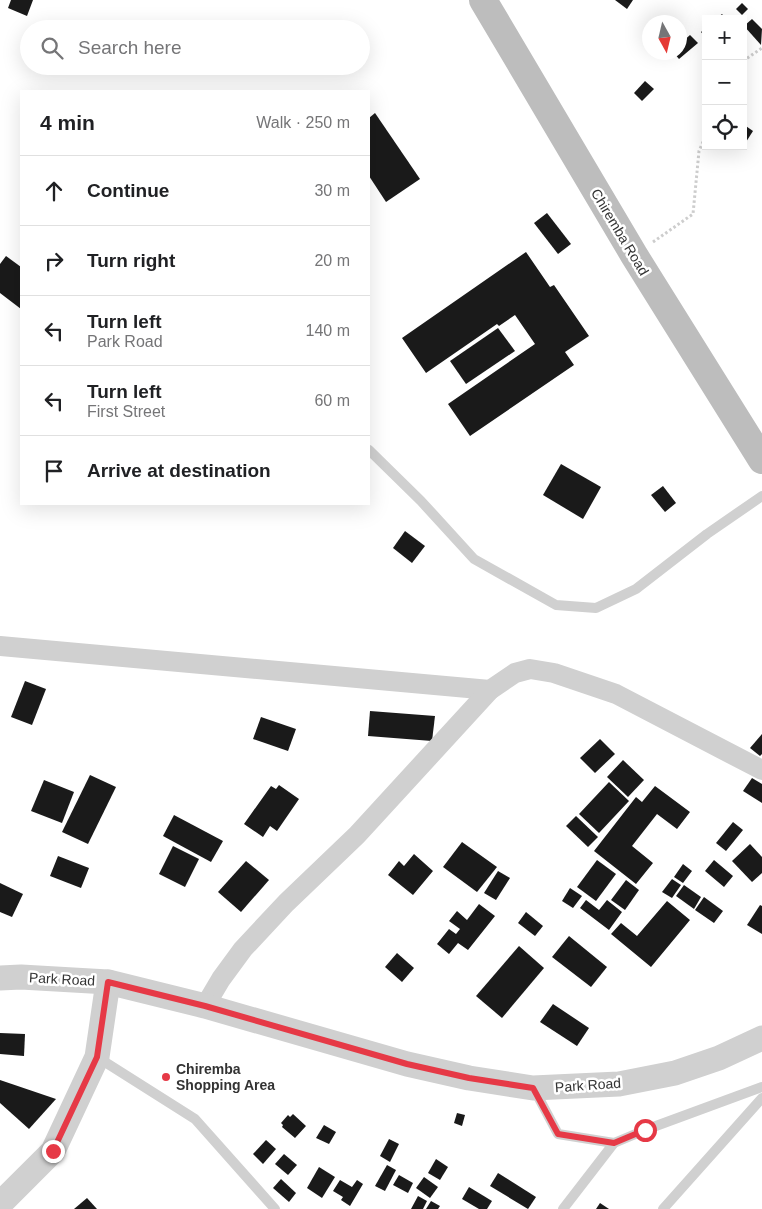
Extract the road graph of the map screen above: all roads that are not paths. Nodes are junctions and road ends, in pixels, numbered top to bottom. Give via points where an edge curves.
1 (483, 0) edge
2 (370, 451) edge
3 (762, 460) edge
4 (762, 496) edge
5 (0, 646) edge
6 (490, 690) junction
7 (762, 770) edge
8 (0, 978) edge
9 (108, 982) junction
10 (205, 1006) junction
11 (762, 1038) edge
12 (97, 1057) junction
13 (762, 1087) edge
14 (533, 1088) junction
15 (762, 1098) edge
16 (614, 1143) junction
17 (0, 1204) edge
18 (275, 1209) edge
19 (563, 1209) edge
20 (663, 1209) edge

1 - 3 main road, Chiremba Road via 634,255
2 - 4 lane via 474,559 556,605 596,608 636,589
5 - 6 street
6 - 7 street via 515,674 530,669 554,673 616,694
6 - 10 street via 357,835 244,949
8 - 9 street, Park Road
9 - 10 street, Park Road
9 - 12 street
10 - 14 street, Park Road via 407,1064
11 - 14 street, Park Road via 675,1074 619,1084
12 - 17 street via 53,1151
12 - 18 lane via 195,1119
13 - 16 lane
14 - 16 lane via 558,1134
15 - 20 lane
16 - 19 lane

